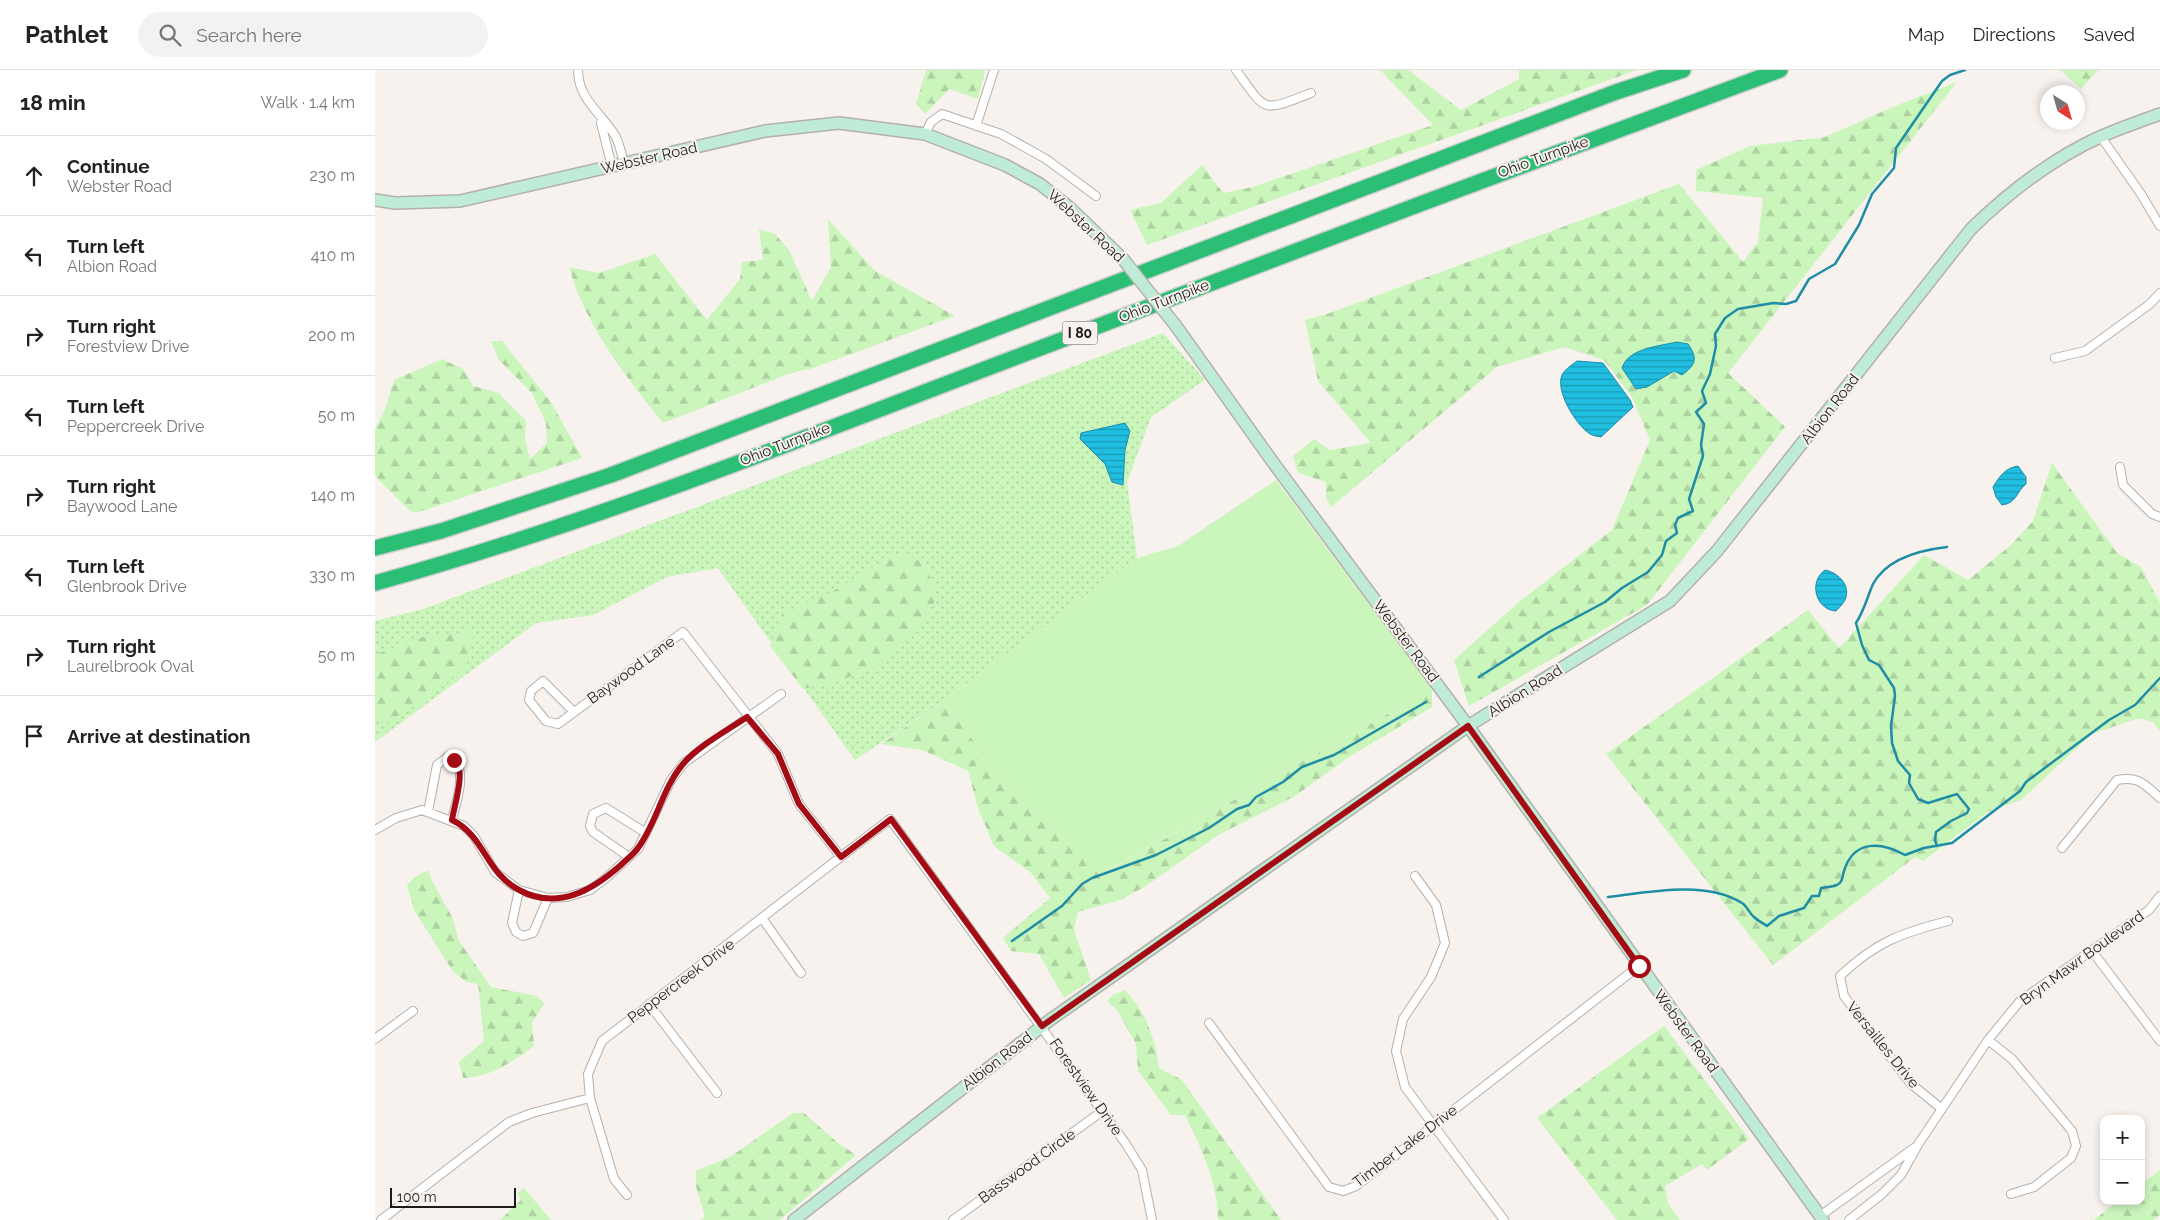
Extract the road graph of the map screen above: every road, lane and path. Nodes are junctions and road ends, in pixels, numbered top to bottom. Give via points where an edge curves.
1 (578, 70) edge
2 (994, 70) edge
3 (1236, 70) edge
4 (1683, 70) edge
5 (1780, 70) edge
6 (1311, 93) dead end
7 (2160, 114) edge
8 (600, 118) junction
9 (976, 126) junction
10 (925, 134) junction
11 (2101, 137) junction
12 (618, 165) junction
13 (1096, 196) dead end
14 (375, 200) edge
15 (2160, 226) edge
16 (2160, 293) edge
17 (2055, 358) dead end
18 (2120, 467) dead end
19 (2160, 517) edge
20 (375, 548) edge
21 (375, 583) edge
22 (781, 694) dead end
23 (574, 712) junction
24 (747, 717) junction
25 (1468, 726) junction
26 (2160, 798) edge
27 (428, 812) junction
28 (891, 819) joint
29 (452, 820) junction
30 (375, 830) edge
31 (647, 832) junction
32 (2062, 848) dead end
33 (629, 857) junction
34 (841, 857) junction
35 (1415, 876) dead end
36 (519, 890) junction
37 (2160, 896) edge
38 (548, 898) junction
39 (762, 918) junction
40 (1948, 921) dead end
41 (2092, 951) junction
42 (1639, 966) junction
43 (801, 973) dead end
44 (649, 1004) junction
45 (413, 1011) dead end
46 (1209, 1023) dead end
47 (1042, 1026) junction
48 (375, 1039) edge
49 (1988, 1040) junction
50 (2160, 1041) edge
51 (717, 1093) dead end
52 (590, 1098) junction
53 (1942, 1109) junction
54 (1101, 1112) junction
55 (1432, 1126) junction
56 (1919, 1143) junction
57 (2011, 1194) dead end
58 (627, 1195) dead end
59 (1822, 1218) edge
60 (381, 1220) edge
61 (794, 1220) edge
62 (953, 1220) edge
63 (1152, 1220) edge
64 (1504, 1220) edge
65 (1849, 1220) edge

1 - 8 street via 583,96
2 - 9 street
3 - 6 street via 1260,104 1276,107
4 - 20 highway, I 80 via 1616,92 611,475 441,531
5 - 21 highway, Ohio Turnpike / I 80 via 1526,162 616,508
7 - 11 street, Albion Road
8 - 12 street
8 - 12 street via 615,137
9 - 10 street, Webster Road via 941,114 931,122
9 - 13 street, Webster Road via 1001,134 1046,159
10 - 12 street, Webster Road via 882,127 823,124 765,131
10 - 25 street, Webster Road, bridge via 1005,165 1040,184 1123,259 1176,326
11 - 15 street
11 - 25 street, Albion Road via 2030,179 1971,229 1717,551 1670,601
12 - 14 street, Webster Road via 460,201 395,203
16 - 17 street via 2150,304 2085,351
18 - 19 street via 2123,485 2152,514
22 - 24 street
23 - 23 street, Baywood Lane via 543,682 531,692 529,700 546,721 557,724
23 - 24 street, Baywood Lane via 683,632
24 - 31 street via 684,763 671,780
24 - 34 street, Baywood Lane via 778,754 799,804
25 - 42 street, Webster Road
25 - 47 street, Albion Road
26 - 32 street via 2143,782 2131,778 2117,780
27 - 29 street
27 - 29 street via 437,765 449,756 460,766
27 - 30 street via 422,810 396,818
28 - 34 street, Peppercreek Drive
28 - 47 street, Forestview Drive
29 - 36 street via 475,836 495,872
31 - 33 street
31 - 33 street via 606,808 593,814 593,832
33 - 38 street via 590,890 567,897
34 - 39 street, Peppercreek Drive
35 - 55 street via 1436,905 1445,943 1431,977 1403,1019 1396,1051 1405,1087
36 - 38 street
36 - 38 street via 512,923 516,932 523,936 537,928
37 - 41 street, Bryn Mawr Boulevard via 2149,910
39 - 43 street
39 - 44 street, Peppercreek Drive
40 - 53 street, Versailles Drive via 1890,938 1840,976 1844,996 1909,1083
41 - 49 street, Bryn Mawr Boulevard via 2019,1001
41 - 50 street
42 - 55 street, Timber Lake Drive
42 - 59 street, Webster Road
44 - 51 street
44 - 52 street, Peppercreek Drive via 602,1041 588,1074
45 - 48 street
46 - 55 street, Timber Lake Drive via 1329,1188 1343,1191 1357,1186
47 - 54 street, Forestview Drive
47 - 61 street, Albion Road
49 - 53 street, Bryn Mawr Boulevard
49 - 57 street via 2012,1059 2072,1131 2076,1146 2071,1158 2034,1187
52 - 58 street, Peppercreek Drive via 614,1179
52 - 60 street via 509,1122
53 - 56 street, Bryn Mawr Boulevard
54 - 62 street, Basswood Circle
54 - 63 street, Forestview Drive via 1142,1170
55 - 64 street
56 - 59 street, Bryn Mawr Boulevard
56 - 65 street, Bryn Mawr Boulevard via 1901,1175

